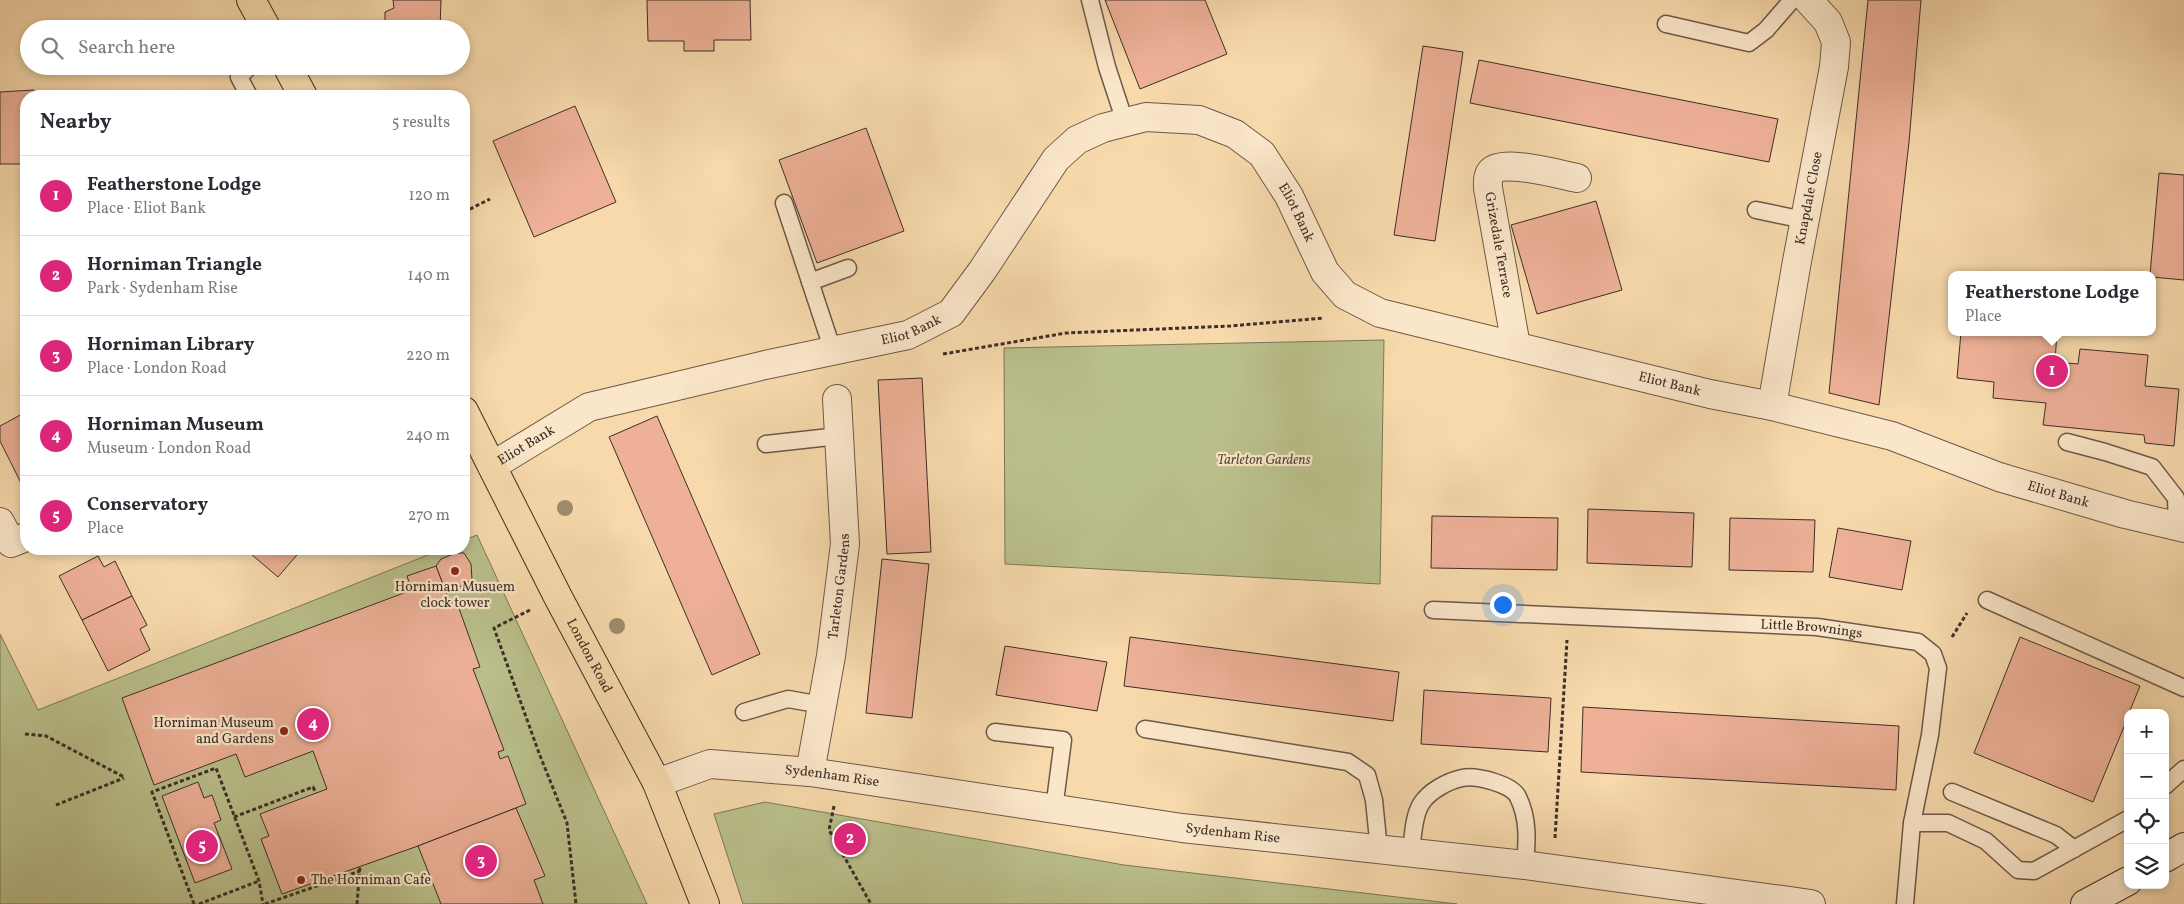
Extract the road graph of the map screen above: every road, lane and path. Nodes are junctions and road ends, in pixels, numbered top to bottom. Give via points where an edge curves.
1 (251, 0) edge
2 (1090, 0) edge
3 (1792, 0) edge
4 (1808, 0) edge
5 (262, 20) edge
6 (1666, 24) dead end
7 (241, 75) edge
8 (292, 75) edge
9 (246, 90) edge
10 (300, 90) edge
11 (1125, 122) junction
12 (1577, 178) dead end
13 (490, 199) dead end
14 (784, 202) dead end
15 (470, 209) edge
16 (1756, 210) dead end
17 (1804, 220) junction
18 (848, 268) dead end
19 (810, 282) junction
20 (1333, 317) dead end
21 (1516, 346) junction
22 (833, 351) junction
23 (946, 353) dead end
24 (838, 399) dead end
25 (1772, 406) junction
26 (470, 423) edge
27 (839, 436) junction
28 (2067, 442) dead end
29 (766, 444) dead end
30 (492, 466) junction
31 (0, 522) edge
32 (2181, 527) edge
33 (20, 539) edge
34 (558, 597) junction
35 (1987, 600) joint
36 (1432, 610) dead end
37 (1568, 617) junction
38 (1933, 654) junction
39 (2184, 688) edge
40 (822, 705) junction
41 (744, 712) dead end
42 (1145, 729) dead end
43 (995, 732) dead end
44 (25, 734) dead end
45 (2184, 769) edge
46 (810, 772) junction
47 (836, 776) junction
48 (2169, 782) edge
49 (657, 783) junction
50 (1952, 792) dead end
51 (316, 793) dead end
52 (56, 805) dead end
53 (1054, 809) junction
54 (234, 817) junction
55 (2124, 821) edge
56 (1912, 823) junction
57 (2184, 847) edge
58 (2074, 849) junction
59 (1379, 850) junction
60 (1411, 853) junction
61 (2169, 856) edge
62 (1525, 865) junction
63 (1553, 869) junction
64 (259, 881) junction
65 (2124, 883) edge
66 (194, 904) edge
67 (199, 904) edge
68 (264, 904) edge
69 (358, 904) edge
70 (576, 904) edge
71 (705, 904) edge
72 (871, 904) edge
73 (1812, 904) edge
74 (1905, 904) edge
75 (2085, 904) edge

1 - 5 highway
2 - 11 lane
3 - 6 lane via 1749,44
4 - 17 street, Knapdale Close via 1828,22 1836,42
7 - 9 lane via 239,77
8 - 10 highway
11 - 21 street, Eliot Bank via 1146,116 1173,117 1199,120 1235,134 1262,154 1289,196 1324,272 1345,295 1380,313
11 - 22 street, Eliot Bank via 1077,140 1056,159 952,313 908,335
12 - 21 street, Grizedale Terrace via 1510,165 1500,166 1490,173 1488,188
13 - 15 path
14 - 19 lane
16 - 17 lane
17 - 25 street, Knapdale Close
18 - 19 lane
19 - 22 lane
20 - 23 path via 1230,326 1066,333
21 - 25 street, Eliot Bank
22 - 30 street, Eliot Bank via 588,407
24 - 27 street, Tarleton Gardens
25 - 32 street, Eliot Bank via 1892,436 1999,477
26 - 30 highway, London Road
27 - 29 lane
27 - 40 street, Tarleton Gardens via 845,544
28 - 32 lane via 2152,467 2176,498
30 - 34 highway, London Road
31 - 33 street via 11,543
34 - 49 highway, London Road
34 - 70 path via 494,628 567,823
35 - 38 path via 1978,596 1970,603 1966,617 1951,639
35 - 39 lane
36 - 37 lane, Little Brownings
37 - 38 lane, Little Brownings via 1817,627 1918,642
37 - 63 path
38 - 56 lane via 1938,668 1930,734
40 - 41 lane via 788,699
40 - 46 street, Tarleton Gardens
42 - 59 lane via 1348,762 1367,775 1374,800
43 - 53 lane via 1063,740
44 - 52 path via 46,736 124,778
45 - 48 lane
46 - 47 street, Sydenham Rise
46 - 49 street, Sydenham Rise via 710,764
47 - 53 street, Sydenham Rise
47 - 72 path via 829,830
49 - 71 highway, London Road
50 - 58 lane via 2056,835
51 - 54 path via 313,787
53 - 59 street, Sydenham Rise via 1182,828
54 - 64 path
54 - 66 path via 216,768 152,792
55 - 58 lane
56 - 58 lane via 1948,823 1986,840 2018,870 2034,871
56 - 74 lane
57 - 61 street
59 - 60 street, Sydenham Rise
60 - 62 street, Sydenham Rise
60 - 62 lane via 1421,804 1436,789 1464,777 1499,782 1518,795 1528,830
62 - 63 street, Sydenham Rise
63 - 73 street, Sydenham Rise
64 - 67 path
64 - 68 path
65 - 75 street
68 - 69 path via 360,868

